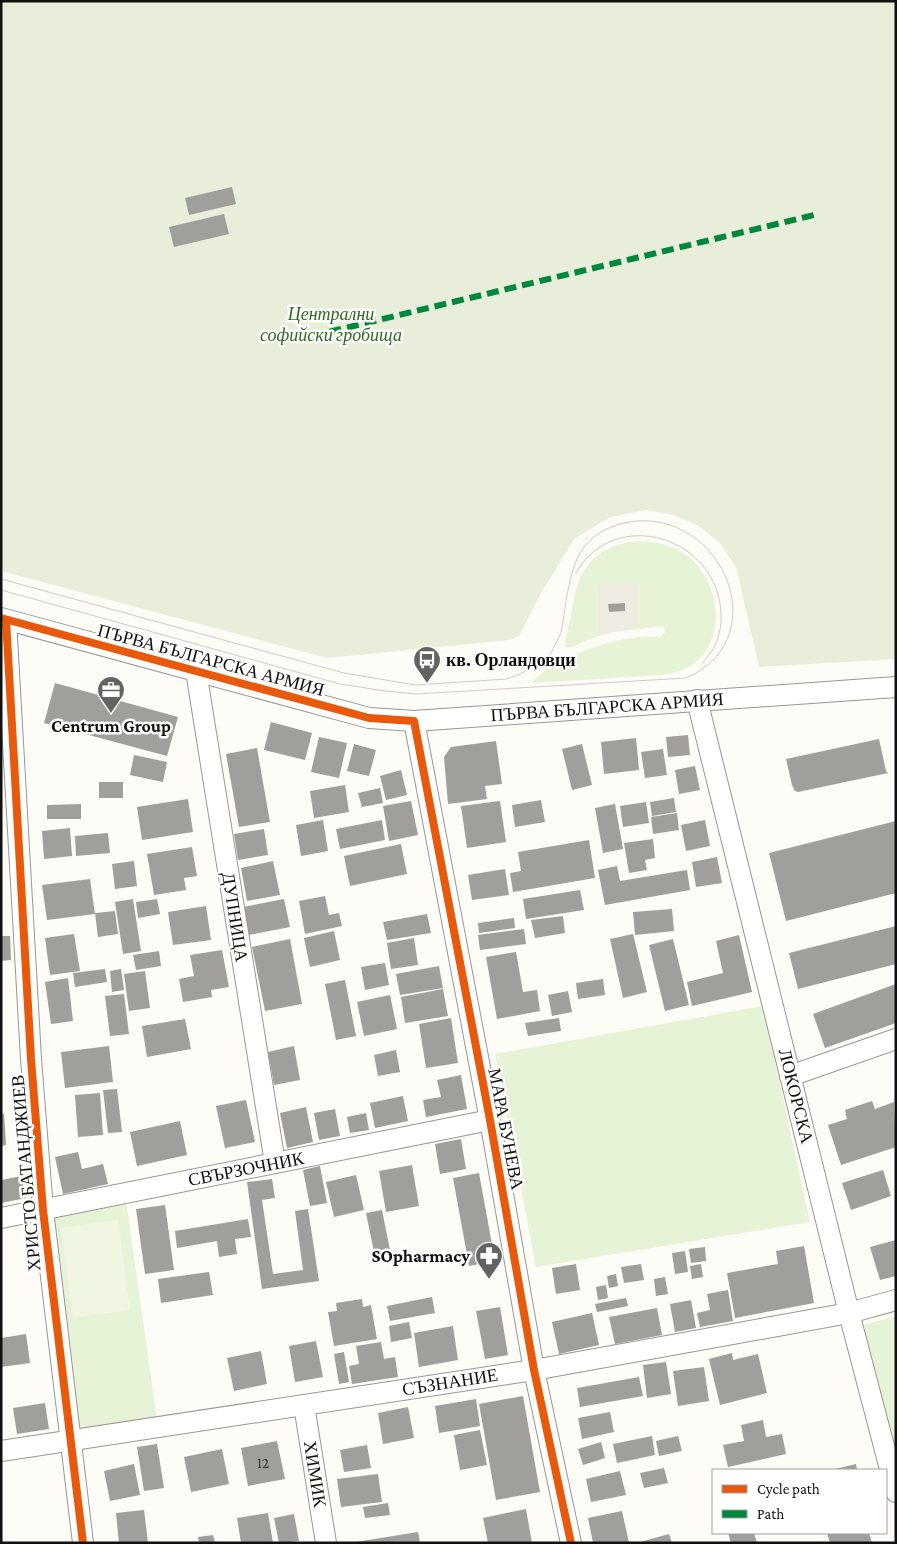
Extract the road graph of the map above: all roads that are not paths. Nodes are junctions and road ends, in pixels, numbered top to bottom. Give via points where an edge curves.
1 (4, 619) edge
2 (196, 671) junction
3 (896, 687) edge
4 (697, 700) junction
5 (414, 721) junction
6 (896, 1039) edge
7 (790, 1076) junction
8 (490, 1120) junction
9 (275, 1163) junction
10 (43, 1210) junction
11 (1, 1218) edge
12 (896, 1300) edge
13 (849, 1313) junction
14 (534, 1370) junction
15 (304, 1405) junction
16 (71, 1440) junction
17 (1, 1451) edge
18 (896, 1492) edge
19 (83, 1543) edge
20 (326, 1543) edge
21 (571, 1543) edge

1 - 2 street, ПЪРВА БЪЛГАРСКА АРМИЯ
1 - 10 street, ХРИСТО БАТАНДЖИЕВ
2 - 5 street, ПЪРВА БЪЛГАРСКА АРМИЯ via 369,718
2 - 9 street, ДУПНИЦА
3 - 4 street, ПЪРВА БЪЛГАРСКА АРМИЯ
4 - 5 street, ПЪРВА БЪЛГАРСКА АРМИЯ
4 - 7 street, ЛОКОРСКА
5 - 8 street, МАРА БУНЕВА
6 - 7 street
7 - 13 street, ЛОКОРСКА
8 - 9 street, СВЪРЗОЧНИК
8 - 14 street, МАРА БУНЕВА
9 - 10 street, СВЪРЗОЧНИК
10 - 11 street, СВЪРЗОЧНИК
10 - 16 street, ХРИСТО БАТАНДЖИЕВ
12 - 13 street, СЪЗНАНИЕ
13 - 14 street, СЪЗНАНИЕ
13 - 18 street, ЛОКОРСКА
14 - 15 street, СЪЗНАНИЕ
14 - 21 street, МАРА БУНЕВА
15 - 16 street, СЪЗНАНИЕ
15 - 20 street, ХИМИК
16 - 17 street, СЪЗНАНИЕ
16 - 19 street, ХРИСТО БАТАНДЖИЕВ

